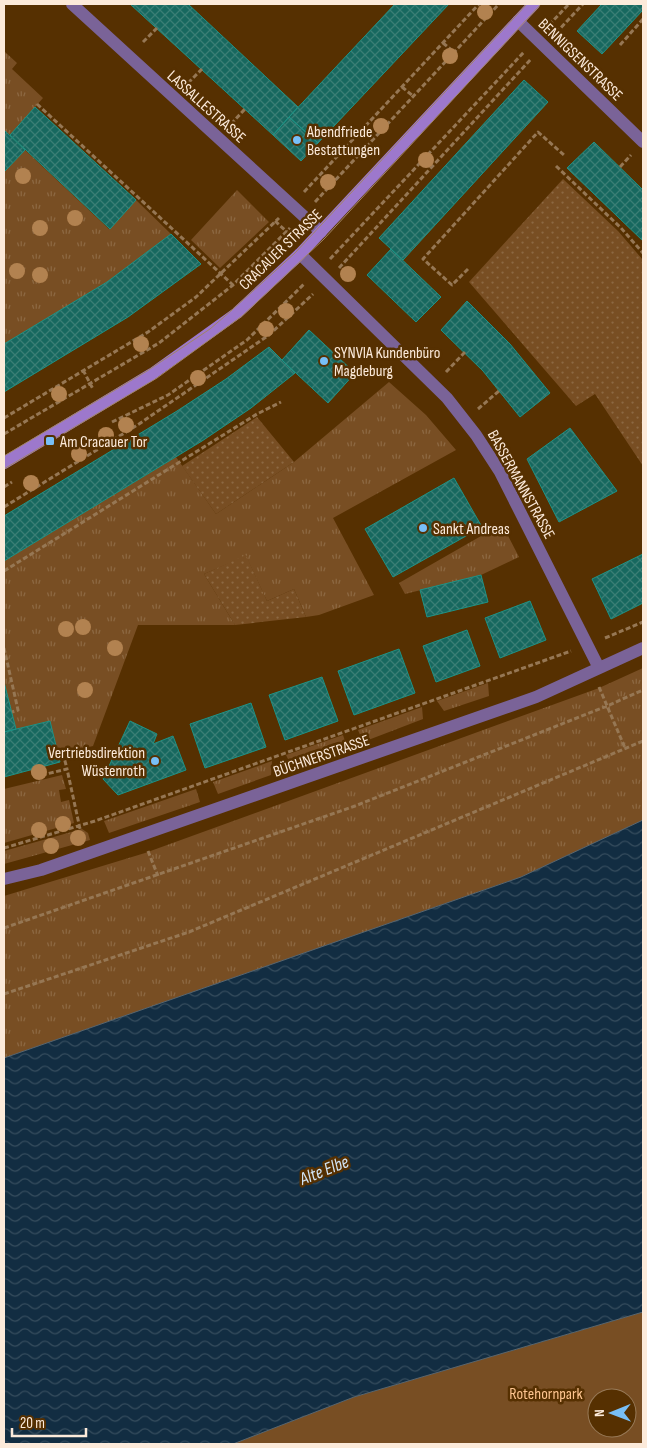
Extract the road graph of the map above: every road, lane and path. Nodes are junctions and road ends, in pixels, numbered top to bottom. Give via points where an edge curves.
1 (72, 4) edge
2 (479, 4) edge
3 (490, 4) edge
4 (499, 4) edge
5 (534, 4) edge
6 (569, 4) edge
7 (494, 8) junction
8 (643, 19) edge
9 (518, 21) junction
10 (638, 24) junction
11 (156, 28) dead end
12 (643, 28) edge
13 (536, 39) junction
14 (143, 42) dead end
15 (443, 42) junction
16 (620, 44) dead end
17 (454, 52) junction
18 (202, 69) dead end
19 (188, 84) dead end
20 (402, 87) junction
21 (413, 96) junction
22 (37, 104) dead end
23 (245, 108) dead end
24 (231, 124) dead end
25 (363, 129) junction
26 (373, 139) junction
27 (643, 142) edge
28 (565, 156) dead end
29 (556, 166) dead end
30 (292, 205) junction
31 (303, 215) junction
32 (275, 221) junction
33 (287, 232) junction
34 (321, 232) junction
35 (643, 253) edge
36 (300, 254) junction
37 (468, 269) dead end
38 (220, 274) junction
39 (233, 286) junction
40 (465, 352) dead end
41 (433, 385) junction
42 (500, 390) dead end
43 (281, 402) dead end
44 (4, 418) edge
45 (465, 420) junction
46 (4, 434) edge
47 (4, 463) edge
48 (4, 571) edge
49 (643, 622) edge
50 (588, 645) junction
51 (643, 648) edge
52 (4, 651) edge
53 (599, 668) junction
54 (643, 690) edge
55 (607, 706) junction
56 (12, 712) dead end
57 (643, 741) edge
58 (625, 748) junction
59 (63, 753) dead end
60 (67, 769) junction
61 (32, 770) dead end
62 (80, 826) junction
63 (142, 835) junction
64 (4, 848) edge
65 (86, 854) junction
66 (158, 876) junction
67 (4, 880) edge
68 (4, 928) edge
69 (4, 994) edge

1 - 30 street, LASSALLESTRASSE
2 - 15 path, CRACAUER STRASSE
3 - 7 path
4 - 7 path, CRACAUER STRASSE
5 - 9 main road, CRACAUER STRASSE
6 - 13 path
7 - 17 path, CRACAUER STRASSE
8 - 10 path
9 - 13 street, BENNIGSENSTRASSE
9 - 34 main road, CRACAUER STRASSE
10 - 12 path
10 - 16 path
11 - 14 path
13 - 27 street, BENNIGSENSTRASSE
15 - 17 path
15 - 20 path, CRACAUER STRASSE
17 - 21 path, CRACAUER STRASSE
18 - 19 path
20 - 21 path
20 - 25 path, CRACAUER STRASSE
21 - 26 path, CRACAUER STRASSE
22 - 38 path
23 - 24 path
25 - 26 path
25 - 30 path, CRACAUER STRASSE
26 - 31 path, CRACAUER STRASSE
28 - 37 path via 538,132 423,259 452,286
29 - 35 path
30 - 31 street, LASSALLESTRASSE
30 - 32 path, CRACAUER STRASSE
31 - 33 path, CRACAUER STRASSE
31 - 34 street, LASSALLESTRASSE
32 - 33 path
32 - 38 path, CRACAUER STRASSE
33 - 39 path, CRACAUER STRASSE
34 - 36 main road, CRACAUER STRASSE
36 - 41 street, BASSERMANNSTRASSE
36 - 47 main road, CRACAUER STRASSE via 237,313 184,353
38 - 39 path
38 - 44 path, CRACAUER STRASSE via 148,332
39 - 46 path, CRACAUER STRASSE via 159,343
40 - 41 path
41 - 45 street, BASSERMANNSTRASSE
42 - 45 path
43 - 48 path
45 - 50 street, BASSERMANNSTRASSE via 500,472
49 - 50 path, BÜCHNERSTRASSE
50 - 53 street, BASSERMANNSTRASSE
50 - 62 path, BÜCHNERSTRASSE
51 - 53 street, BÜCHNERSTRASSE
52 - 56 path via 18,710
53 - 63 street, BÜCHNERSTRASSE via 536,696
54 - 55 path
55 - 58 path
55 - 66 path via 355,806
57 - 58 path
58 - 69 path via 189,932
59 - 60 path
60 - 61 path via 34,777
60 - 62 path
62 - 64 path, BÜCHNERSTRASSE
62 - 65 path
63 - 65 street, BÜCHNERSTRASSE
63 - 66 path
65 - 67 street, BÜCHNERSTRASSE
66 - 68 path

